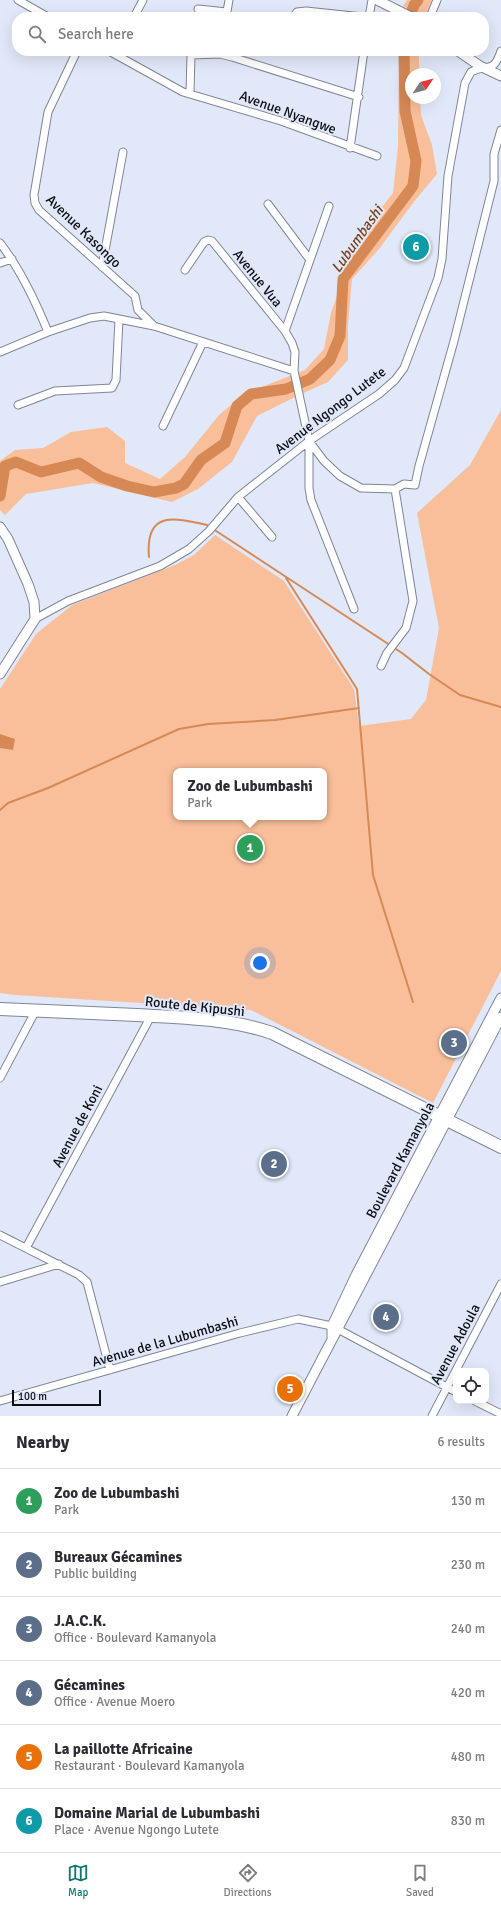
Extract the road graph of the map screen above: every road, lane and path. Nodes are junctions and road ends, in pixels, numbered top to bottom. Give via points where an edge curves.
1 (18, 0) edge
2 (142, 0) edge
3 (229, 0) edge
4 (372, 0) edge
5 (376, 0) edge
6 (437, 0) edge
7 (198, 9) dead end
8 (39, 12) edge
9 (136, 12) edge
10 (215, 12) edge
11 (226, 12) edge
12 (297, 12) edge
13 (316, 12) edge
14 (370, 12) edge
15 (401, 12) edge
16 (432, 12) edge
17 (501, 51) edge
18 (75, 56) edge
19 (121, 56) edge
20 (191, 56) edge
21 (229, 56) edge
22 (363, 56) edge
23 (466, 56) edge
24 (485, 68) junction
25 (501, 76) edge
26 (190, 93) junction
27 (359, 97) junction
28 (501, 130) edge
29 (350, 148) junction
30 (123, 152) dead end
31 (377, 156) dead end
32 (494, 181) junction
33 (501, 184) edge
34 (268, 204) dead end
35 (329, 206) dead end
36 (0, 243) edge
37 (12, 258) junction
38 (310, 260) junction
39 (0, 263) edge
40 (102, 267) junction
41 (185, 270) dead end
42 (119, 319) junction
43 (154, 326) junction
44 (285, 331) junction
45 (48, 332) junction
46 (203, 342) junction
47 (0, 352) edge
48 (294, 372) junction
49 (18, 405) dead end
50 (163, 426) dead end
51 (309, 441) junction
52 (395, 489) junction
53 (238, 498) junction
54 (0, 527) edge
55 (272, 537) dead end
56 (354, 609) dead end
57 (35, 619) junction
58 (381, 666) dead end
59 (0, 674) edge
60 (501, 998) edge
61 (0, 1009) edge
62 (36, 1010) junction
63 (151, 1016) junction
64 (501, 1017) edge
65 (0, 1078) edge
66 (444, 1118) junction
67 (501, 1147) edge
68 (0, 1235) edge
69 (26, 1248) junction
70 (59, 1264) junction
71 (0, 1282) edge
72 (501, 1284) edge
73 (334, 1331) junction
74 (110, 1370) junction
75 (447, 1387) junction
76 (453, 1390) edge
77 (0, 1401) edge
78 (481, 1404) edge
79 (501, 1414) edge
80 (292, 1416) edge
81 (432, 1416) edge

1 - 8 street
2 - 9 street
3 - 11 street
4 - 14 street
5 - 15 main road
6 - 16 street
7 - 10 street
12 - 13 street
17 - 24 street, Avenue Ngongo Lutete via 496,63
18 - 40 street, Avenue Kasongo via 48,112 34,199 39,210
19 - 26 street, Avenue Nyangwe via 183,92
20 - 26 street
21 - 27 street
22 - 27 street
23 - 24 main road
24 - 25 main road
24 - 51 street, Avenue Ngongo Lutete via 471,72 465,83 448,176 442,259 438,278 404,368 379,394
26 - 29 street, Avenue Nyangwe via 281,121
27 - 29 street
28 - 32 street via 494,154
29 - 31 street, Avenue Nyangwe
30 - 40 street
32 - 33 street
32 - 52 street via 416,484 404,484
34 - 38 street
35 - 38 street
36 - 37 street
37 - 39 street
37 - 45 street via 34,296
38 - 44 street
40 - 43 street, Avenue Kasongo via 135,296 138,310
41 - 44 street, Avenue Vua via 204,242 212,241
42 - 43 street
42 - 45 street via 104,316 90,318
42 - 49 street via 116,380 112,388 55,391
43 - 46 street
44 - 48 street, Avenue Vua via 295,352
45 - 47 street
46 - 48 street
46 - 50 street
48 - 51 street, Avenue Vua
51 - 52 street via 324,461 340,476 355,485 368,489
51 - 53 street, Avenue Ngongo Lutete
51 - 56 street via 311,500
52 - 58 street via 413,601 406,628 387,653
53 - 55 street
53 - 57 street, Avenue Ngongo Lutete via 215,525 189,549 160,566 68,601
54 - 57 main road via 28,584 34,602
57 - 59 main road, Avenue Ngongo Lutete
60 - 66 main road, Boulevard Kamanyola
61 - 62 highway, Route de Kipushi
62 - 63 highway, Route de Kipushi
62 - 65 street
63 - 66 highway, Route de Kipushi via 242,1024 267,1031
63 - 69 street, Avenue de Koni
64 - 66 main road, Boulevard Kamanyola
66 - 67 highway, Route de Kipushi
66 - 73 main road, Boulevard Kamanyola
68 - 69 street
69 - 70 street
70 - 71 street
70 - 74 street via 79,1275 89,1287
72 - 75 street, Avenue Adoula
73 - 74 street, Avenue de la Lubumbashi via 314,1321 298,1319
73 - 75 street, Avenue de la Lubumbashi
73 - 80 main road, Boulevard Kamanyola
74 - 77 street, Avenue de la Lubumbashi
75 - 76 street, Avenue de la Lubumbashi
75 - 81 street, Avenue Adoula
78 - 79 street

